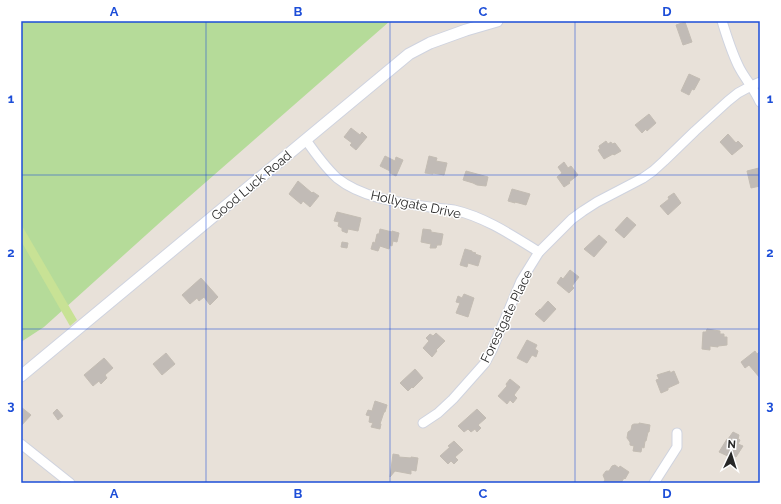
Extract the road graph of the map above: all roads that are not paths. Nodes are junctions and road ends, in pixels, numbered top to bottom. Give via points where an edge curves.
1 (497, 21) edge
2 (722, 21) edge
3 (760, 82) edge
4 (751, 86) junction
5 (760, 102) edge
6 (306, 140) junction
7 (539, 252) junction
8 (21, 376) edge
9 (423, 423) dead end
10 (677, 433) dead end
11 (21, 444) edge
12 (70, 483) edge
13 (654, 483) edge

1 - 6 street, Good Luck Road via 430,43 409,54
2 - 4 street via 731,48
3 - 4 street, Forestgate Place
4 - 5 street
4 - 7 street, Forestgate Place via 716,111 653,171 583,211
6 - 7 street, Hollygate Drive via 316,155 338,178 358,190 384,199 464,213 503,230
6 - 8 street, Good Luck Road
7 - 9 street, Forestgate Place via 521,281 485,363 453,399
10 - 13 street via 677,447
11 - 12 street

